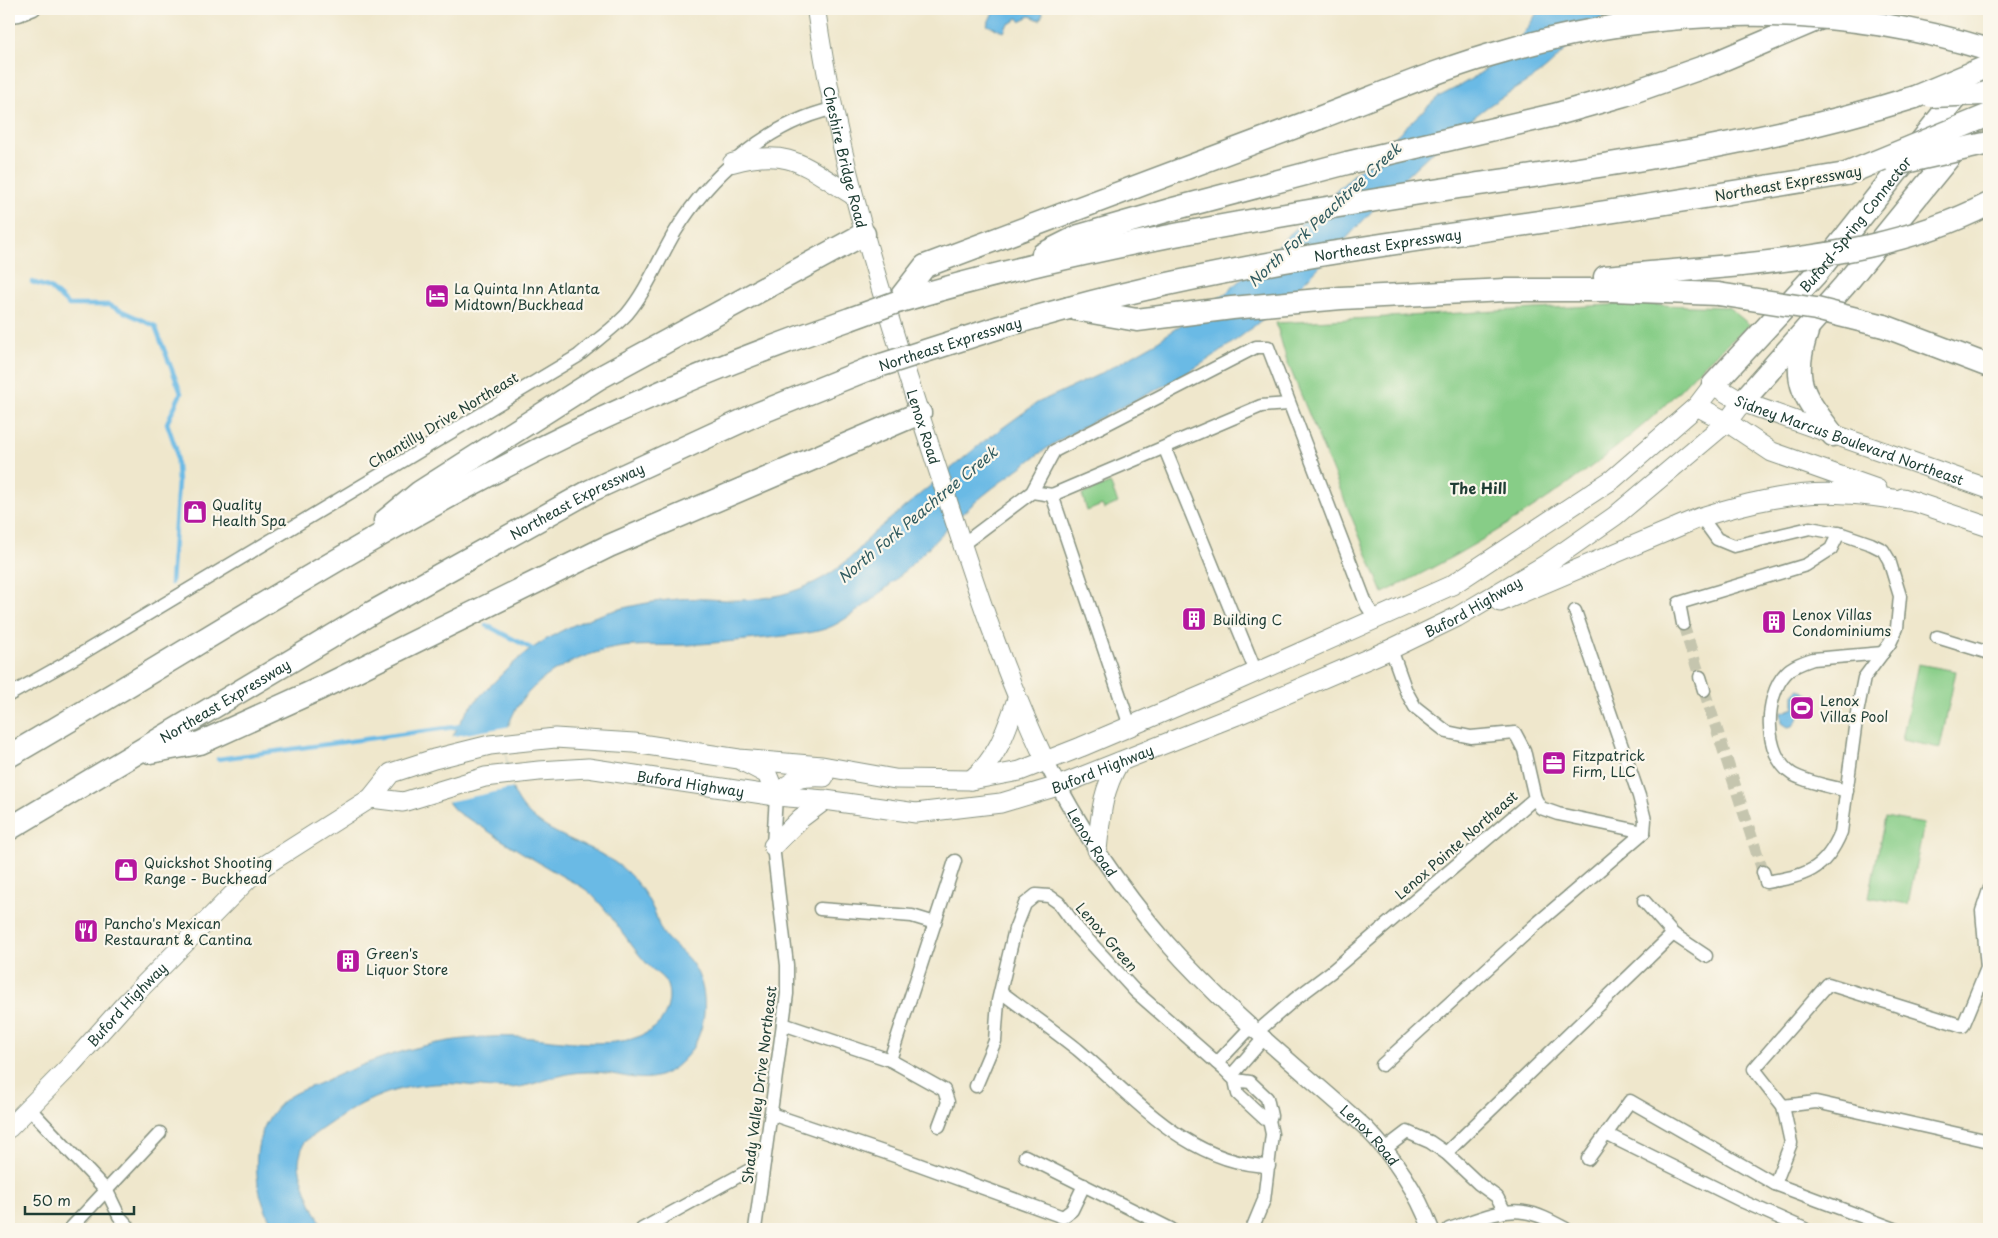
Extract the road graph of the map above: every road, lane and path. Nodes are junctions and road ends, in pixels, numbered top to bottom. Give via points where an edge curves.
1 (34, 9) edge
2 (816, 9) edge
3 (1840, 9) edge
4 (9, 16) edge
5 (1989, 50) edge
6 (1989, 56) edge
7 (1989, 66) edge
8 (1989, 92) edge
9 (1915, 97) junction
10 (1989, 108) edge
11 (832, 109) junction
12 (1989, 115) edge
13 (1989, 143) edge
14 (732, 163) junction
15 (1846, 174) junction
16 (852, 195) junction
17 (1989, 204) edge
18 (864, 234) junction
19 (1006, 272) junction
20 (1504, 290) junction
21 (891, 303) junction
22 (1070, 308) junction
23 (1809, 326) junction
24 (1989, 366) edge
25 (1713, 385) junction
26 (1742, 402) junction
27 (1290, 404) junction
28 (1697, 406) junction
29 (922, 419) junction
30 (1727, 422) junction
31 (1833, 435) junction
32 (1165, 449) junction
33 (1989, 489) edge
34 (1032, 492) junction
35 (1052, 495) junction
36 (1915, 502) junction
37 (1701, 518) junction
38 (1989, 526) edge
39 (1839, 533) junction
40 (963, 544) junction
41 (332, 564) junction
42 (1576, 611) dead end
43 (1457, 617) junction
44 (1376, 619) junction
45 (1683, 624) tunnel mouth
46 (1937, 637) dead end
47 (1391, 649) junction
48 (1882, 653) junction
49 (1989, 654) edge
50 (1256, 672) junction
51 (1700, 677) tunnel mouth
52 (1704, 690) tunnel mouth
53 (9, 695) edge
54 (1017, 699) junction
55 (1130, 726) junction
56 (134, 755) junction
57 (9, 756) edge
58 (739, 758) junction
59 (1045, 760) junction
60 (1119, 762) junction
61 (895, 778) junction
62 (971, 780) junction
63 (1058, 786) junction
64 (1847, 791) junction
65 (776, 796) junction
66 (371, 798) junction
67 (1535, 798) junction
68 (825, 800) junction
69 (9, 829) edge
70 (1644, 832) junction
71 (773, 846) junction
72 (1097, 850) junction
73 (955, 861) dead end
74 (1763, 872) dead end
75 (1989, 890) edge
76 (1644, 901) dead end
77 (820, 908) dead end
78 (935, 922) junction
79 (1673, 934) junction
80 (1706, 956) dead end
81 (1988, 968) edge
82 (1001, 992) junction
83 (783, 1024) junction
84 (1258, 1031) junction
85 (890, 1060) junction
86 (1217, 1063) junction
87 (1382, 1065) dead end
88 (1233, 1078) junction
89 (976, 1086) dead end
90 (1783, 1106) junction
91 (29, 1108) junction
92 (771, 1114) junction
93 (1269, 1120) junction
94 (939, 1126) dead end
95 (9, 1128) edge
96 (160, 1134) dead end
97 (1606, 1134) junction
98 (1989, 1141) edge
99 (1386, 1148) junction
100 (1446, 1153) junction
101 (1025, 1156) dead end
102 (1588, 1159) dead end
103 (764, 1162) junction
104 (1269, 1166) junction
105 (1775, 1184) junction
106 (1084, 1186) junction
107 (107, 1191) junction
108 (1505, 1212) junction
109 (70, 1229) edge
110 (131, 1229) edge
111 (642, 1229) edge
112 (755, 1229) edge
113 (1171, 1229) edge
114 (1252, 1229) edge
115 (1431, 1229) edge
116 (1449, 1229) edge
117 (1566, 1229) edge
118 (1805, 1229) edge
119 (1895, 1229) edge

1 - 4 street
2 - 11 main road, Cheshire Bridge Road
3 - 19 highway via 1757,46 1624,95 1554,115 1347,163 1080,236
5 - 21 highway, bridge via 1889,26 1767,14 1665,18 1567,35 1503,51 1445,71 925,266
6 - 25 highway, Buford-Spring Connector via 1816,274
7 - 9 highway, bridge
8 - 9 highway, bridge
9 - 19 highway via 1849,118 1740,142 1161,236
10 - 23 highway
11 - 14 street, Chantilly Drive Northeast via 792,122
11 - 16 main road, Cheshire Bridge Road
12 - 15 highway, bridge
13 - 15 highway, Northeast Expressway, bridge
14 - 16 main road via 758,156 791,159
14 - 53 street, Chantilly Drive Northeast via 690,208 626,314 578,356
15 - 22 highway, Northeast Expressway via 1287,260 1116,295
16 - 18 main road, Cheshire Bridge Road
17 - 20 highway, bridge via 1948,223 1830,255 1609,276
18 - 21 main road, Cheshire Bridge Road
18 - 41 highway via 599,378 420,492
19 - 21 highway
20 - 22 highway via 1285,302 1137,320
20 - 24 highway, bridge via 1656,290 1718,294 1816,309 1884,326
21 - 29 main road, Lenox Road
21 - 41 highway, bridge via 725,364 624,408 512,463
22 - 56 highway, Northeast Expressway, bridge via 866,370 757,414 590,492 373,612
23 - 26 highway
23 - 31 highway via 1799,355 1799,378 1807,401
25 - 26 main road, Sidney Marcus Boulevard Northeast
25 - 28 main road, Buford Highway
26 - 30 main road, Buford Highway
26 - 31 main road, Sidney Marcus Boulevard Northeast
27 - 32 street via 1261,406
27 - 34 street via 1268,347 1256,346 1054,451
27 - 44 street via 1367,606
28 - 30 main road, Sidney Marcus Boulevard Northeast
28 - 44 main road, Buford Highway via 1613,480 1526,539 1452,585
29 - 40 main road, Lenox Road
29 - 56 highway via 609,546 321,688 200,743
30 - 36 main road, Sidney Marcus Boulevard Northeast via 1772,452
30 - 43 main road, Buford Highway via 1615,516 1545,565
31 - 33 main road, Sidney Marcus Boulevard Northeast
32 - 35 street
32 - 50 street
34 - 35 street
34 - 40 street
35 - 55 street
36 - 37 main road via 1844,494 1805,494 1756,502
36 - 38 main road, Sidney Marcus Boulevard Northeast
37 - 39 street via 1717,539 1734,546 1810,528
37 - 43 main road via 1529,591
39 - 45 street via 1831,549 1806,565 1679,603
39 - 48 street via 1882,550 1893,570 1900,596 1897,628
40 - 54 main road, Lenox Road
41 - 57 highway
42 - 70 street via 1639,796 1645,820
43 - 47 main road, Buford Highway
44 - 50 main road, Buford Highway
46 - 49 street
47 - 60 main road, Buford Highway
47 - 67 street, Lenox Pointe Northeast via 1415,706 1447,732 1471,737 1515,734 1524,750
48 - 64 street via 1864,678
48 - 64 street via 1804,662 1787,671 1771,700 1768,716 1774,744 1779,758 1791,773
50 - 55 main road, Buford Highway
51 - 52 street
54 - 59 main road, Lenox Road
54 - 62 main road via 1000,746 990,763
55 - 59 main road, Buford Highway
56 - 69 highway, Northeast Expressway
58 - 61 main road, Buford Highway via 822,766
58 - 65 main road via 767,774
58 - 66 main road, Buford Highway via 588,739 513,742 408,766 391,774
59 - 62 main road, Buford Highway via 1020,771
59 - 63 street, Lenox Road
60 - 63 main road, Buford Highway
60 - 72 main road via 1104,797
61 - 62 main road, Buford Highway
61 - 65 main road via 877,783 803,776 792,780
63 - 68 main road, Buford Highway via 1001,803 916,813
63 - 72 street, Lenox Road
64 - 74 street via 1840,832 1828,858 1819,866 1782,880 1766,882
65 - 66 main road, Buford Highway via 588,768 485,777 403,802
65 - 68 main road, Buford Highway
65 - 71 street, Shady Valley Drive Northeast
66 - 91 main road, Buford Highway via 256,871 127,1002
67 - 70 street via 1541,808 1558,814
67 - 84 street, Lenox Pointe Northeast
68 - 71 main road
70 - 87 street via 1534,926
71 - 83 street, Shady Valley Drive Northeast via 788,965
72 - 84 street, Lenox Road via 1169,944
73 - 78 street
75 - 81 street via 1982,911
76 - 79 street
77 - 78 street via 912,916
78 - 85 street
79 - 80 street
79 - 100 street
81 - 90 street via 1962,1026 1828,984 1754,1069
82 - 86 street, Lenox Green via 1015,930 1025,904 1036,895 1049,896 1059,903 1135,991
82 - 89 street, Lenox Green via 995,1041
82 - 104 street via 1076,1048 1192,1145 1245,1165
83 - 85 street
83 - 92 street, Shady Valley Drive Northeast
84 - 86 street
84 - 88 street
84 - 99 street, Lenox Road
85 - 94 street via 944,1090 948,1102
86 - 88 street, Lenox Green
88 - 93 street, Lenox Green via 1238,1094
88 - 93 street, Lenox Green via 1250,1082 1267,1098
90 - 98 street via 1816,1102
90 - 105 street via 1791,1143
91 - 95 main road, Buford Highway
91 - 107 street
92 - 103 street, Shady Valley Drive Northeast
92 - 106 street via 1063,1217 1072,1210
93 - 104 street, Lenox Green via 1272,1127
96 - 107 street
97 - 102 street
97 - 105 street via 1630,1101
97 - 118 street
99 - 100 street via 1407,1132
99 - 115 street, Lenox Road via 1414,1190
100 - 108 street via 1497,1198
101 - 106 street
103 - 111 street
103 - 112 street, Shady Valley Drive Northeast
104 - 114 street, Lenox Green via 1264,1200
105 - 119 street
106 - 113 street
107 - 109 street
107 - 110 street via 119,1216
108 - 116 street
108 - 117 street via 1540,1216

